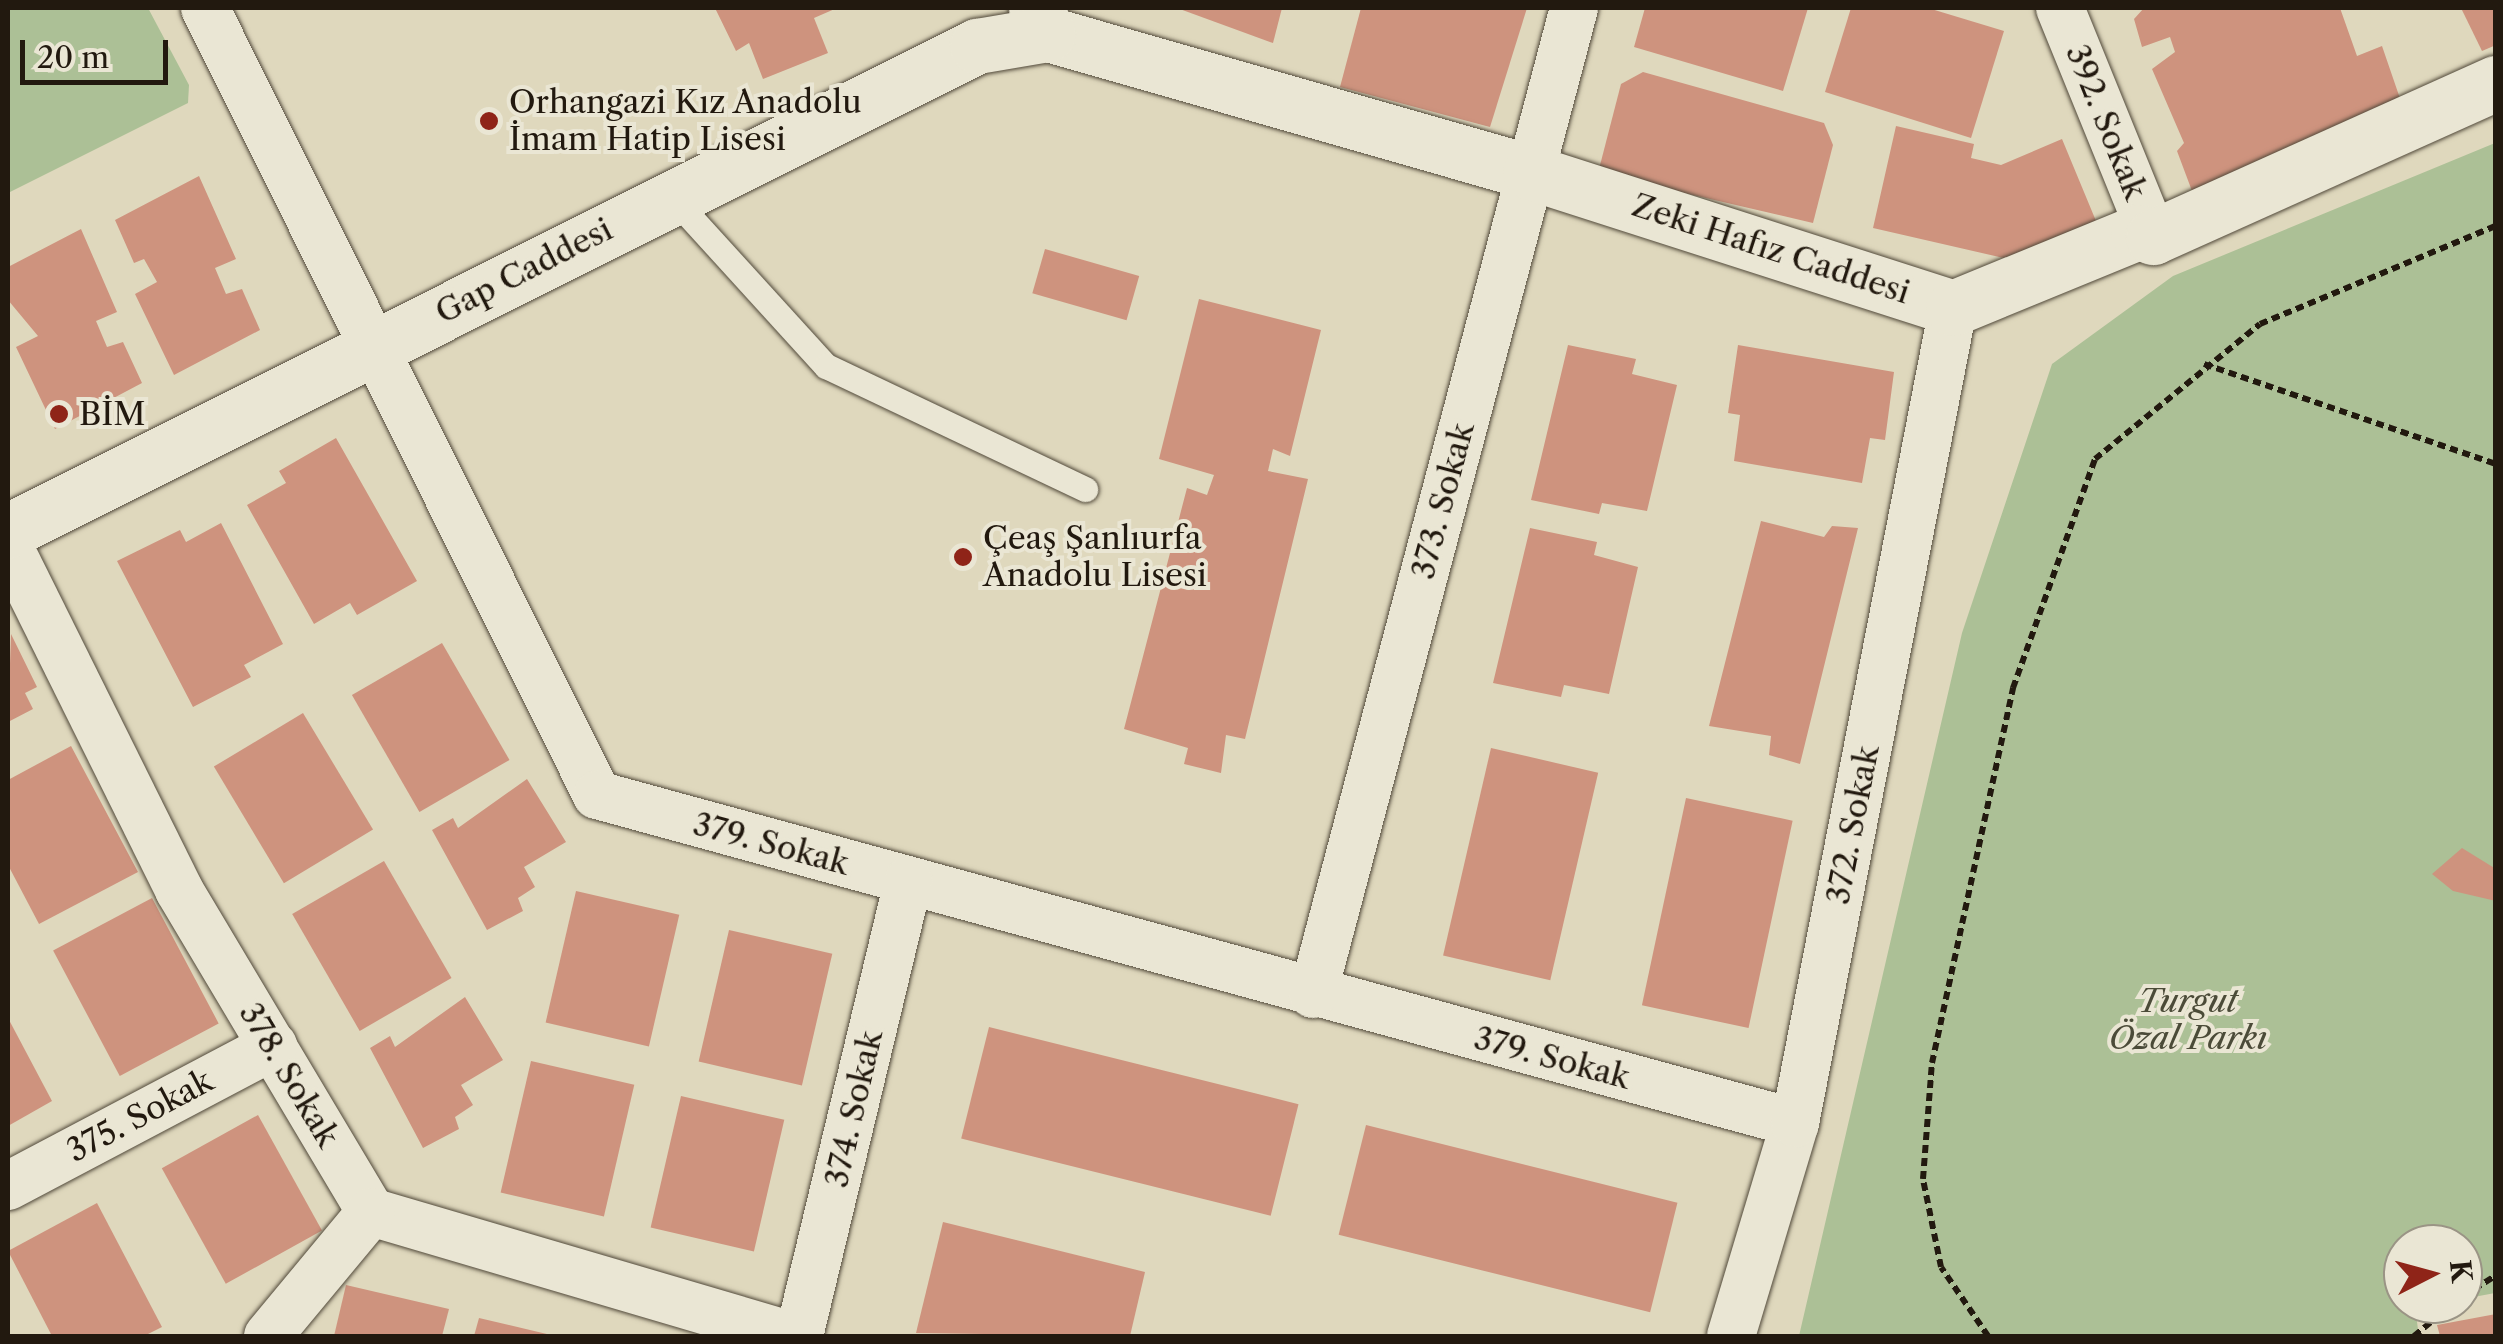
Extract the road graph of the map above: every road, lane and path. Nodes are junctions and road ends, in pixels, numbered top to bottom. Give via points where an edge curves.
1 (205, 8) edge
2 (1574, 8) edge
3 (2060, 8) edge
4 (1042, 20) edge
5 (2496, 83) edge
6 (1530, 172) junction
7 (672, 197) junction
8 (2496, 226) edge
9 (2153, 238) junction
10 (1953, 308) junction
11 (375, 346) junction
12 (2203, 364) junction
13 (2496, 464) edge
14 (1086, 489) dead end
15 (8, 531) edge
16 (8, 545) edge
17 (908, 881) junction
18 (1313, 994) junction
19 (273, 1046) junction
20 (1795, 1123) junction
21 (8, 1186) edge
22 (370, 1212) junction
23 (268, 1336) edge
24 (796, 1336) edge
25 (1730, 1336) edge
26 (1988, 1336) edge

1 - 11 street, 379. Sokak
2 - 6 street, 373. Sokak
3 - 9 street, 392. Sokak
4 - 6 street, Zeki Hafız Caddesi
4 - 7 street, Gap Caddesi
5 - 9 street, Zeki Hafız Caddesi
6 - 10 street, Zeki Hafız Caddesi
6 - 18 street, 373. Sokak
7 - 11 street, Gap Caddesi
7 - 14 lane via 826,366
8 - 12 path via 2260,324
9 - 10 street, Zeki Hafız Caddesi via 2138,232
10 - 20 street, 372. Sokak
11 - 15 street, Gap Caddesi
11 - 17 street, 379. Sokak via 597,796
12 - 13 path
12 - 26 path via 2094,459 2009,707 1932,1063 1922,1179 1941,1267
16 - 19 street, 378. Sokak via 179,890
17 - 18 street, 379. Sokak
17 - 24 street, 374. Sokak
18 - 20 street, 379. Sokak
19 - 21 street, 375. Sokak
19 - 22 street, 378. Sokak
20 - 25 street, 372. Sokak
22 - 23 street
22 - 24 street

